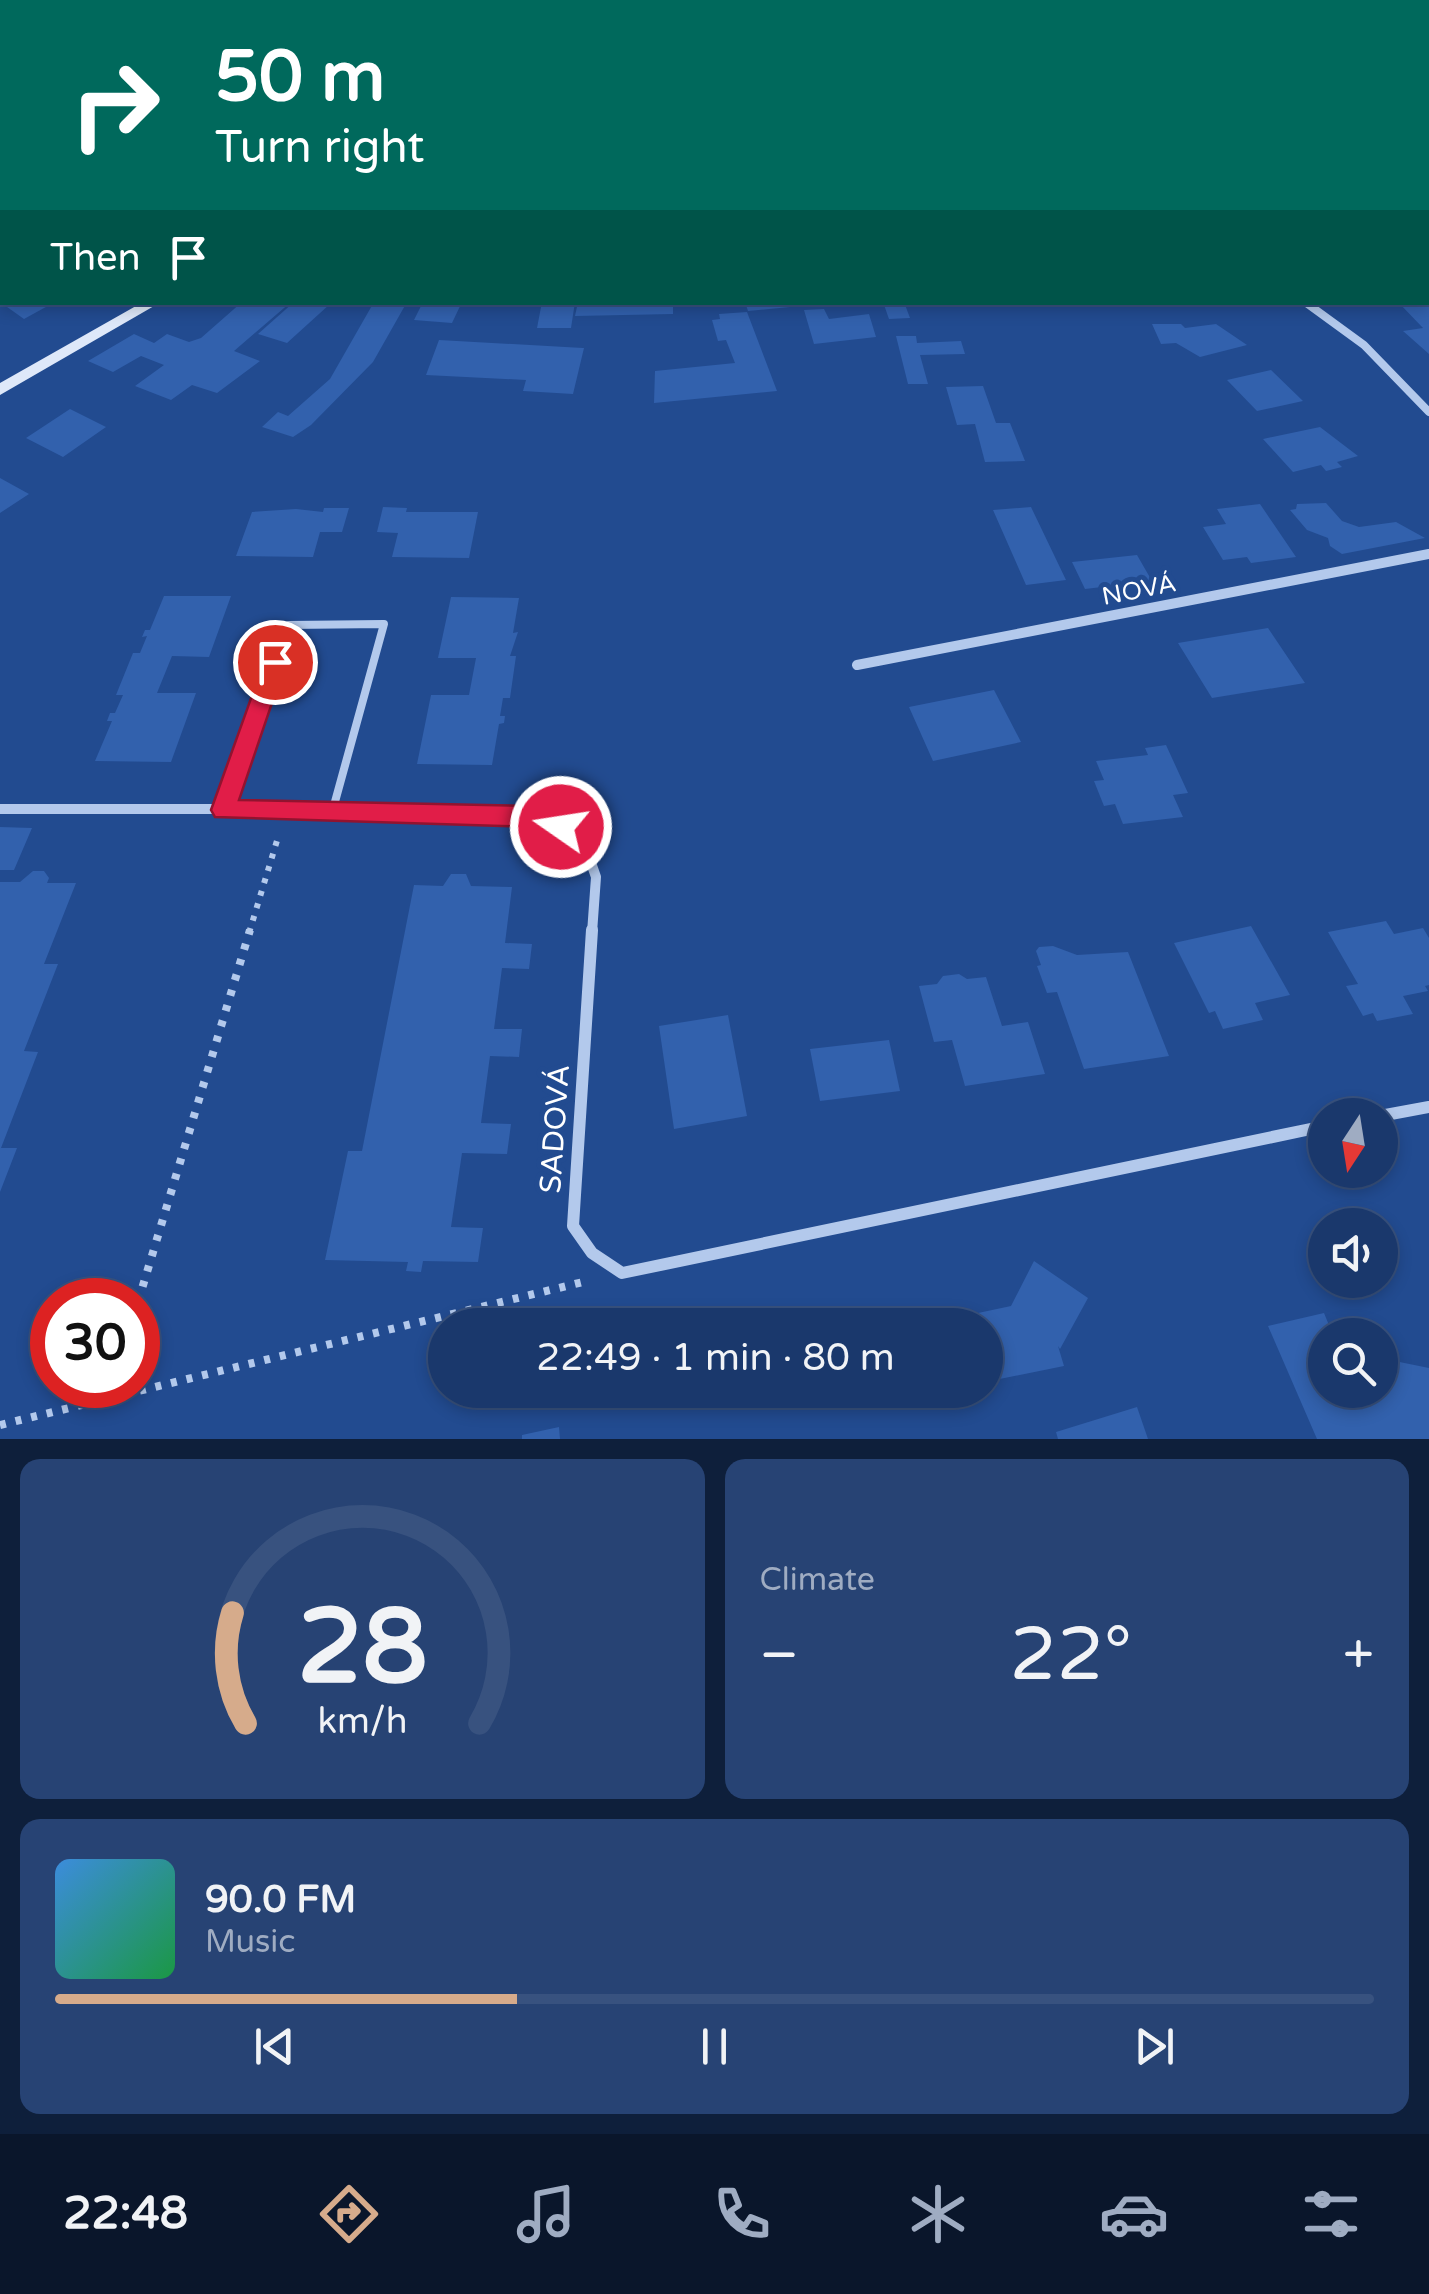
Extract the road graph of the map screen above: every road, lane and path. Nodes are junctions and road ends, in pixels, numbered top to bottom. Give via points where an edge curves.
1 (149, 305) edge
2 (1309, 305) edge
3 (0, 390) edge
4 (1429, 412) edge
5 (1429, 554) edge
6 (857, 665) dead end
7 (0, 809) edge
8 (287, 809) junction
9 (223, 810) junction
10 (333, 810) junction
11 (1429, 1107) edge
12 (1398, 1113) edge
13 (1308, 1129) edge
14 (622, 1273) junction
15 (145, 1278) edge
16 (160, 1385) edge
17 (68, 1408) edge
18 (0, 1425) edge

1 - 3 street
2 - 4 street via 1364,346
5 - 6 street, NOVÁ
7 - 9 street, SADOVÁ
8 - 9 street, SADOVÁ
8 - 10 street, SADOVÁ
8 - 15 path
9 - 10 lane via 288,625 384,624
10 - 14 street, SADOVÁ via 538,816 590,850 596,877 573,1226 592,1253
11 - 12 street
13 - 14 street
14 - 16 path
17 - 18 path

